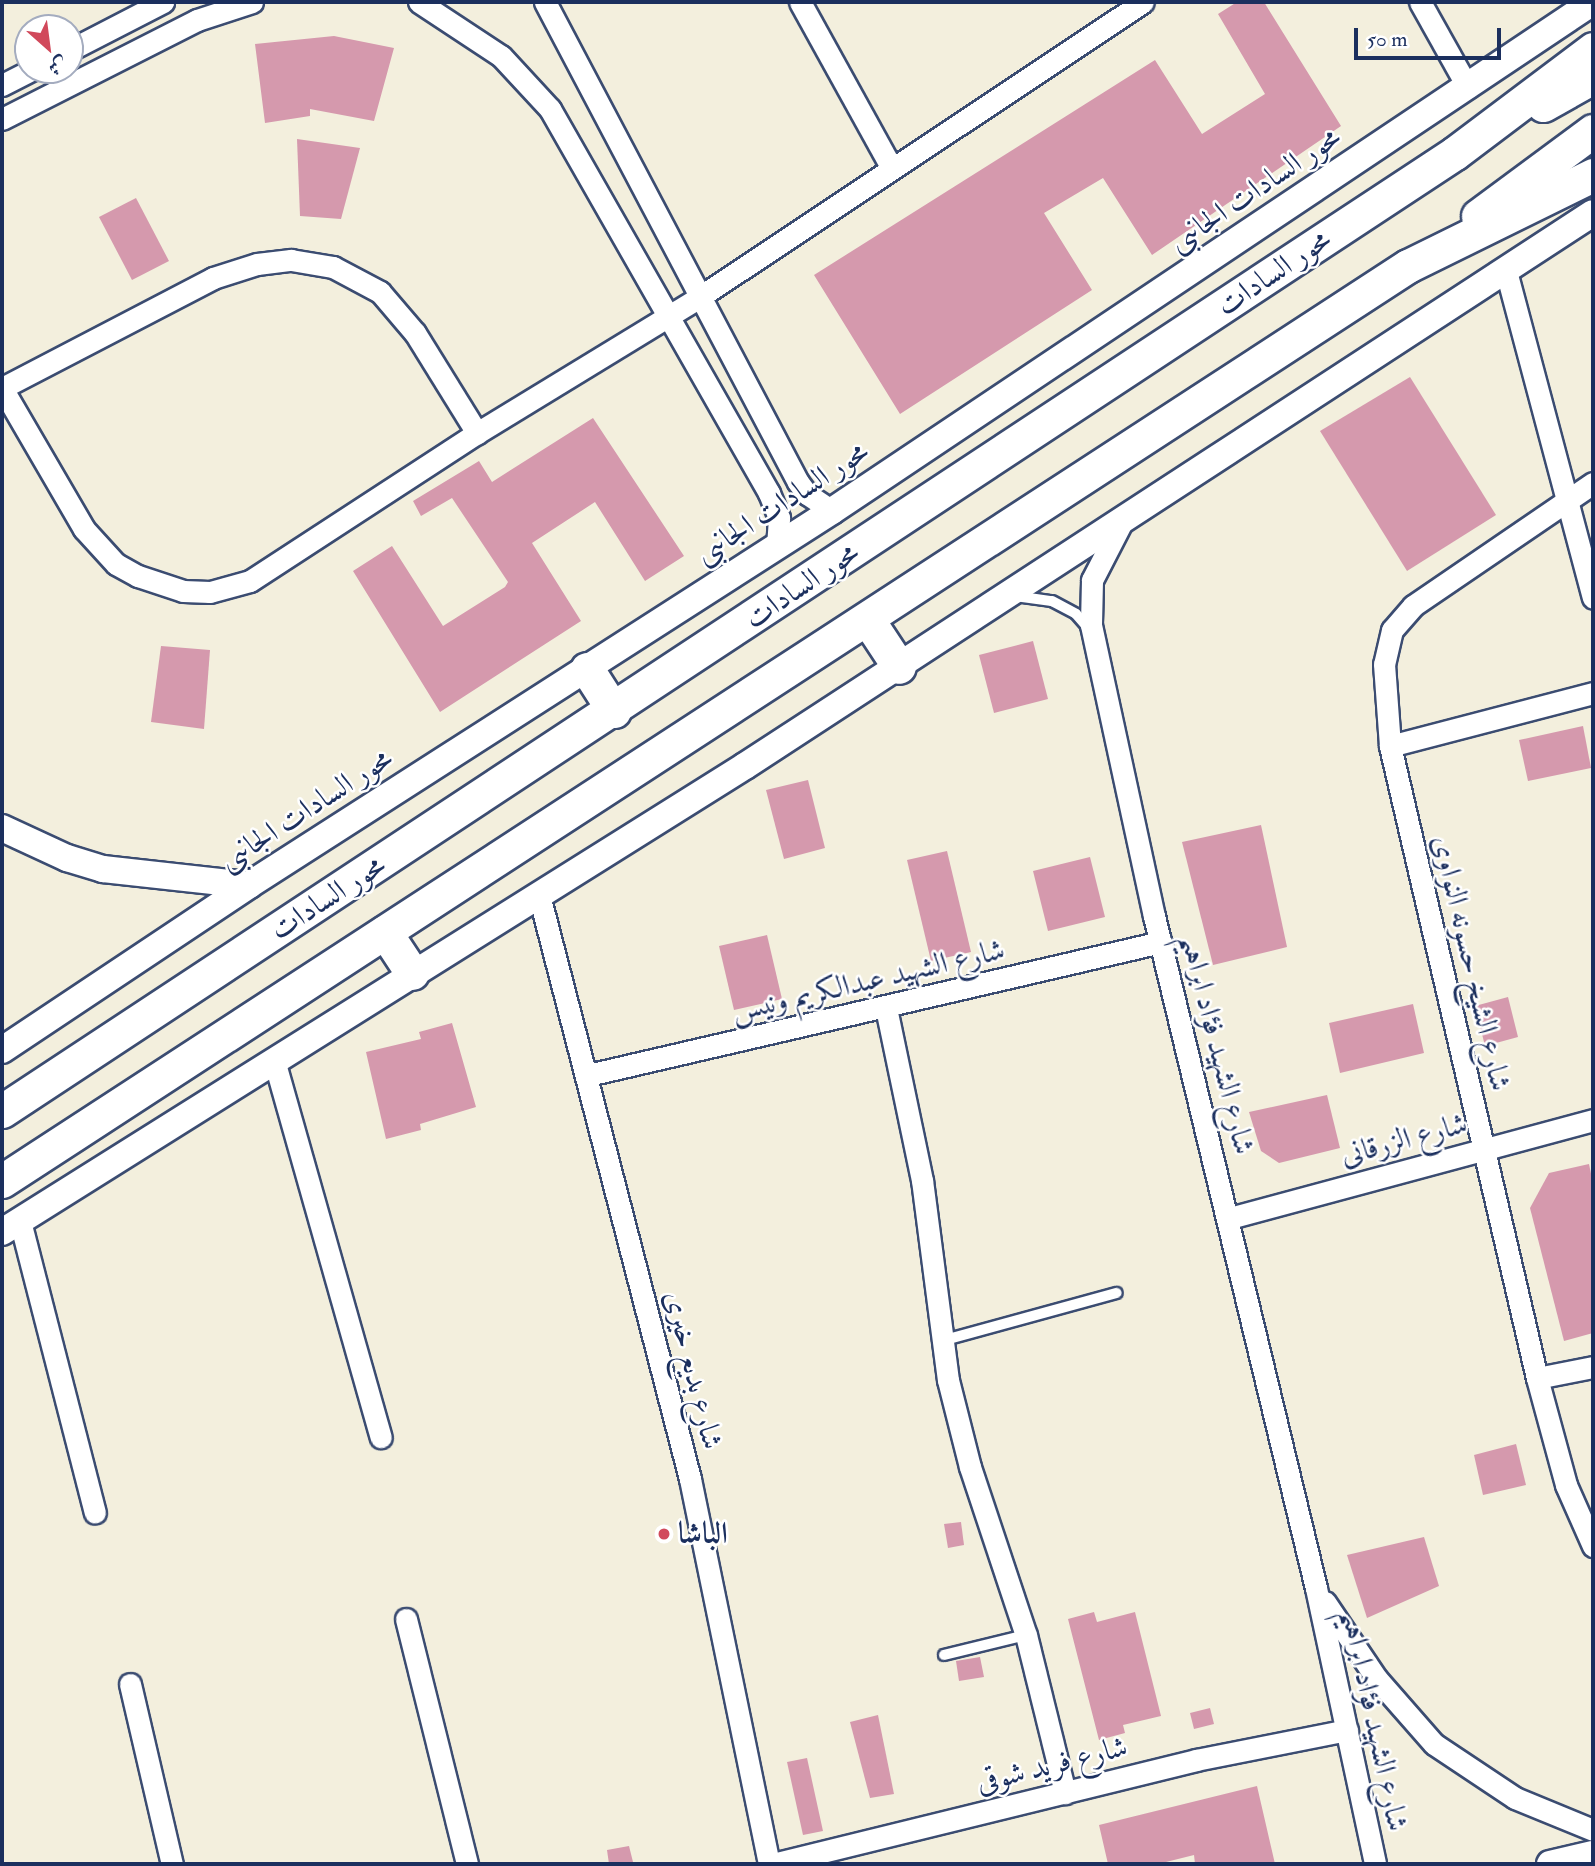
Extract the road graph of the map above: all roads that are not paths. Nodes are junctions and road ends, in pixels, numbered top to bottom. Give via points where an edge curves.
1 (163, 2) edge
2 (252, 2) edge
3 (417, 2) edge
4 (430, 2) edge
5 (545, 2) edge
6 (800, 2) edge
7 (1143, 2) edge
8 (1420, 2) edge
9 (1593, 2) edge
10 (84, 43) edge
11 (1593, 49) edge
12 (1593, 78) edge
13 (1468, 88) junction
14 (2, 119) edge
15 (1593, 131) edge
16 (1455, 153) junction
17 (891, 167) junction
18 (1593, 175) edge
19 (1593, 212) edge
20 (1408, 267) junction
21 (1506, 271) junction
22 (698, 298) junction
23 (669, 315) junction
24 (2, 388) edge
25 (477, 433) junction
26 (1593, 482) edge
27 (1567, 499) junction
28 (832, 511) junction
29 (1124, 519) junction
30 (777, 547) junction
31 (1006, 596) junction
32 (1593, 598) edge
33 (868, 620) junction
34 (1094, 638) junction
35 (899, 667) junction
36 (587, 668) junction
37 (1593, 693) edge
38 (614, 711) junction
39 (1390, 746) junction
40 (2, 828) edge
41 (249, 885) junction
42 (539, 895) junction
43 (385, 932) junction
44 (1161, 942) junction
45 (412, 973) junction
46 (886, 1008) junction
47 (2, 1050) edge
48 (274, 1060) junction
49 (588, 1075) junction
50 (2, 1111) edge
51 (1593, 1120) edge
52 (1485, 1149) junction
53 (2, 1181) edge
54 (1230, 1218) junction
55 (11, 1226) edge
56 (1117, 1293) dead end
57 (941, 1341) junction
58 (1593, 1367) edge
59 (1537, 1378) junction
60 (381, 1437) dead end
61 (94, 1513) dead end
62 (1593, 1546) edge
63 (1316, 1588) junction
64 (406, 1619) dead end
65 (1026, 1635) junction
66 (944, 1655) dead end
67 (130, 1684) dead end
68 (1347, 1730) junction
69 (1065, 1793) junction
70 (1593, 1830) edge
71 (1593, 1854) edge
72 (172, 1864) edge
73 (467, 1864) edge
74 (771, 1864) edge
75 (1375, 1864) edge
76 (1550, 1864) edge

1 - 10 street
2 - 14 street via 198,20
3 - 4 street
3 - 23 street via 501,57 537,90
5 - 22 street
6 - 17 street
7 - 17 street
8 - 13 street
9 - 13 street, محور السادات الجانبى
11 - 16 main road, محور السادات
12 - 16 main road
13 - 28 street, محور السادات الجانبى
15 - 20 main road
16 - 38 main road, محور السادات
17 - 22 street
18 - 20 main road, محور السادات
19 - 21 street
20 - 33 main road, محور السادات
21 - 27 street
21 - 29 street
22 - 23 street
22 - 28 street via 798,482
23 - 25 street
23 - 30 street via 775,506
24 - 25 street via 213,278 257,264 299,260 342,271 380,292 415,333
24 - 25 street via 84,529 101,550 138,576 183,591 229,588 267,573
26 - 27 street, شارع الشيخ حسونه النواوى
27 - 32 street
27 - 39 street, شارع الشيخ حسونه النواوى via 1413,606 1398,622 1384,664
28 - 30 street, محور السادات الجانبى
29 - 31 street
29 - 34 street, شارع الشهيد فؤاد ابراهيم via 1092,580 1089,598
30 - 36 street, محور السادات الجانبى
31 - 34 lane via 1037,597 1065,607
31 - 35 street
33 - 35 main road
33 - 43 main road, محور السادات
34 - 44 street, شارع الشهيد فؤاد ابراهيم
35 - 42 street
36 - 38 main road
36 - 41 street, محور السادات الجانبى
37 - 39 street
38 - 50 main road, محور السادات
39 - 52 street, شارع الشيخ حسونه النواوى
40 - 41 street via 103,869
41 - 47 street, محور السادات الجانبى
42 - 45 street
42 - 49 street, شارع بديع خيرى
43 - 45 main road
43 - 53 main road, محور السادات
44 - 46 street, شارع الشهيد عبدالكريم ونيس
44 - 54 street, شارع الشهيد فؤاد ابراهيم
45 - 48 street
46 - 49 street, شارع الشهيد عبدالكريم ونيس
46 - 57 street via 922,1180
48 - 55 street
48 - 60 street
49 - 74 street, شارع بديع خيرى via 690,1479
51 - 52 street, شارع الزرقانى
52 - 54 street, شارع الزرقانى
52 - 59 street, شارع الشيخ حسونه النواوى
54 - 63 street, شارع الشهيد فؤاد ابراهيم
55 - 61 street
56 - 57 lane
57 - 65 street via 970,1467
58 - 59 street
59 - 62 street, شارع الشيخ حسونه النواوى via 1566,1485
63 - 68 street, شارع الشهيد فؤاد ابراهيم
63 - 70 street, شارع الشهيد فؤاد ابراهيم via 1377,1679 1434,1744 1515,1798
64 - 73 street
65 - 66 lane
65 - 69 street
67 - 72 street
68 - 69 street, شارع فريد شوقى
68 - 75 street, شارع الشهيد فؤاد ابراهيم
69 - 74 street, شارع فريد شوقى
71 - 76 street

